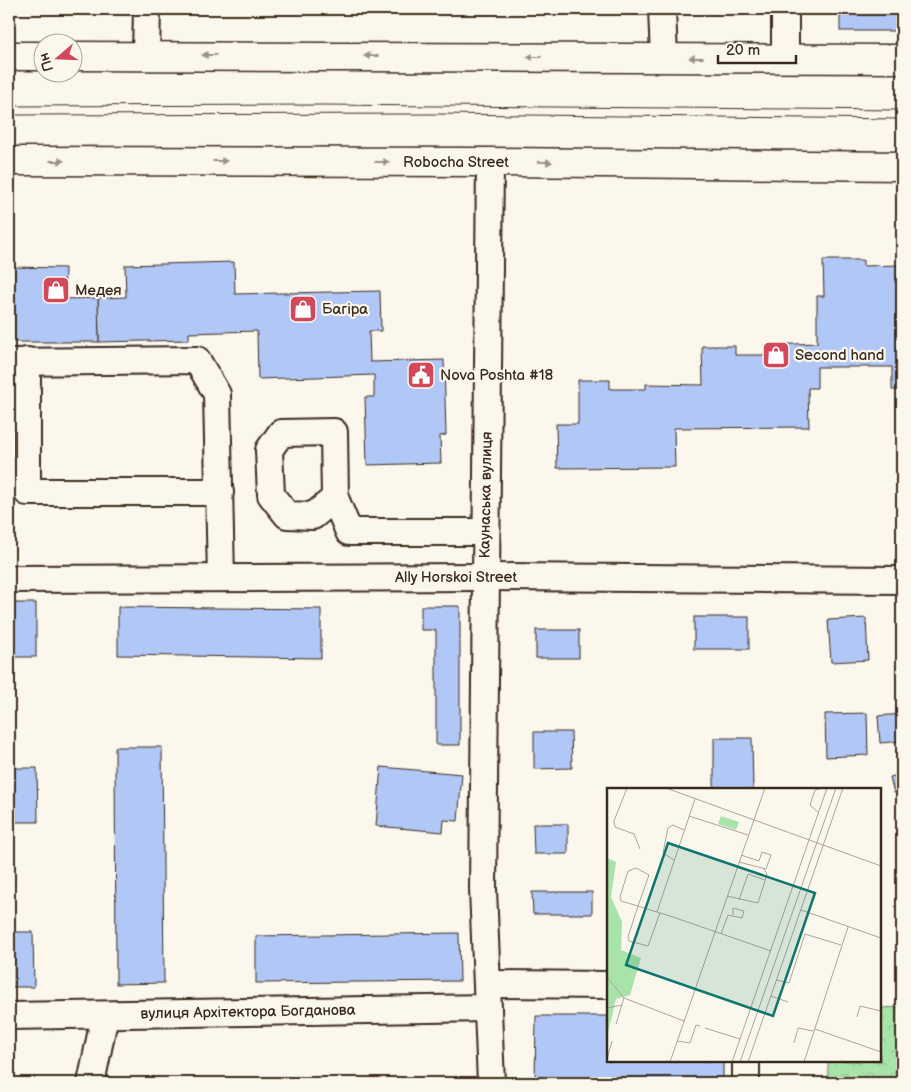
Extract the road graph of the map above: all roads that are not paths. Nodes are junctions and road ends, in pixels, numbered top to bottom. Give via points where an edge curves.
1 (147, 9) edge
2 (662, 9) edge
3 (785, 9) edge
4 (146, 55) junction
5 (9, 56) edge
6 (32, 56) edge
7 (82, 56) edge
8 (664, 58) junction
9 (785, 58) junction
10 (902, 59) edge
11 (9, 161) edge
12 (490, 162) junction
13 (902, 166) edge
14 (18, 362) edge
15 (220, 492) junction
16 (336, 498) dead end
17 (486, 532) junction
18 (485, 577) junction
19 (221, 578) junction
20 (9, 579) edge
21 (902, 580) edge
22 (607, 985) edge
23 (487, 996) junction
24 (105, 1015) junction
25 (9, 1016) edge
26 (746, 1062) edge
27 (91, 1083) edge
28 (490, 1083) edge
29 (746, 1083) edge

1 - 4 street
2 - 8 street
3 - 9 street
4 - 7 main road
8 -> 4 main road
5 - 6 main road
9 -> 8 main road
9 - 10 main road
11 -> 12 main road, Robocha Street
12 -> 13 main road, Robocha Street
12 - 17 street, Каунаська вулиця
14 - 15 street via 197,360 217,394
14 - 15 street via 27,492
15 - 19 street
16 - 17 street via 349,532
17 - 18 street, Каунаська вулиця
18 - 19 street, Ally Horskoi Street
18 - 21 street, Ally Horskoi Street
18 - 23 street, Каунаська вулиця via 483,889
19 - 20 street, Ally Horskoi Street
22 - 23 street, вулиця Архітектора Богданова
23 - 24 street, вулиця Архітектора Богданова
23 - 28 street, Каунаська вулиця
24 - 25 street, вулиця Архітектора Богданова
24 - 27 street
26 - 29 street

